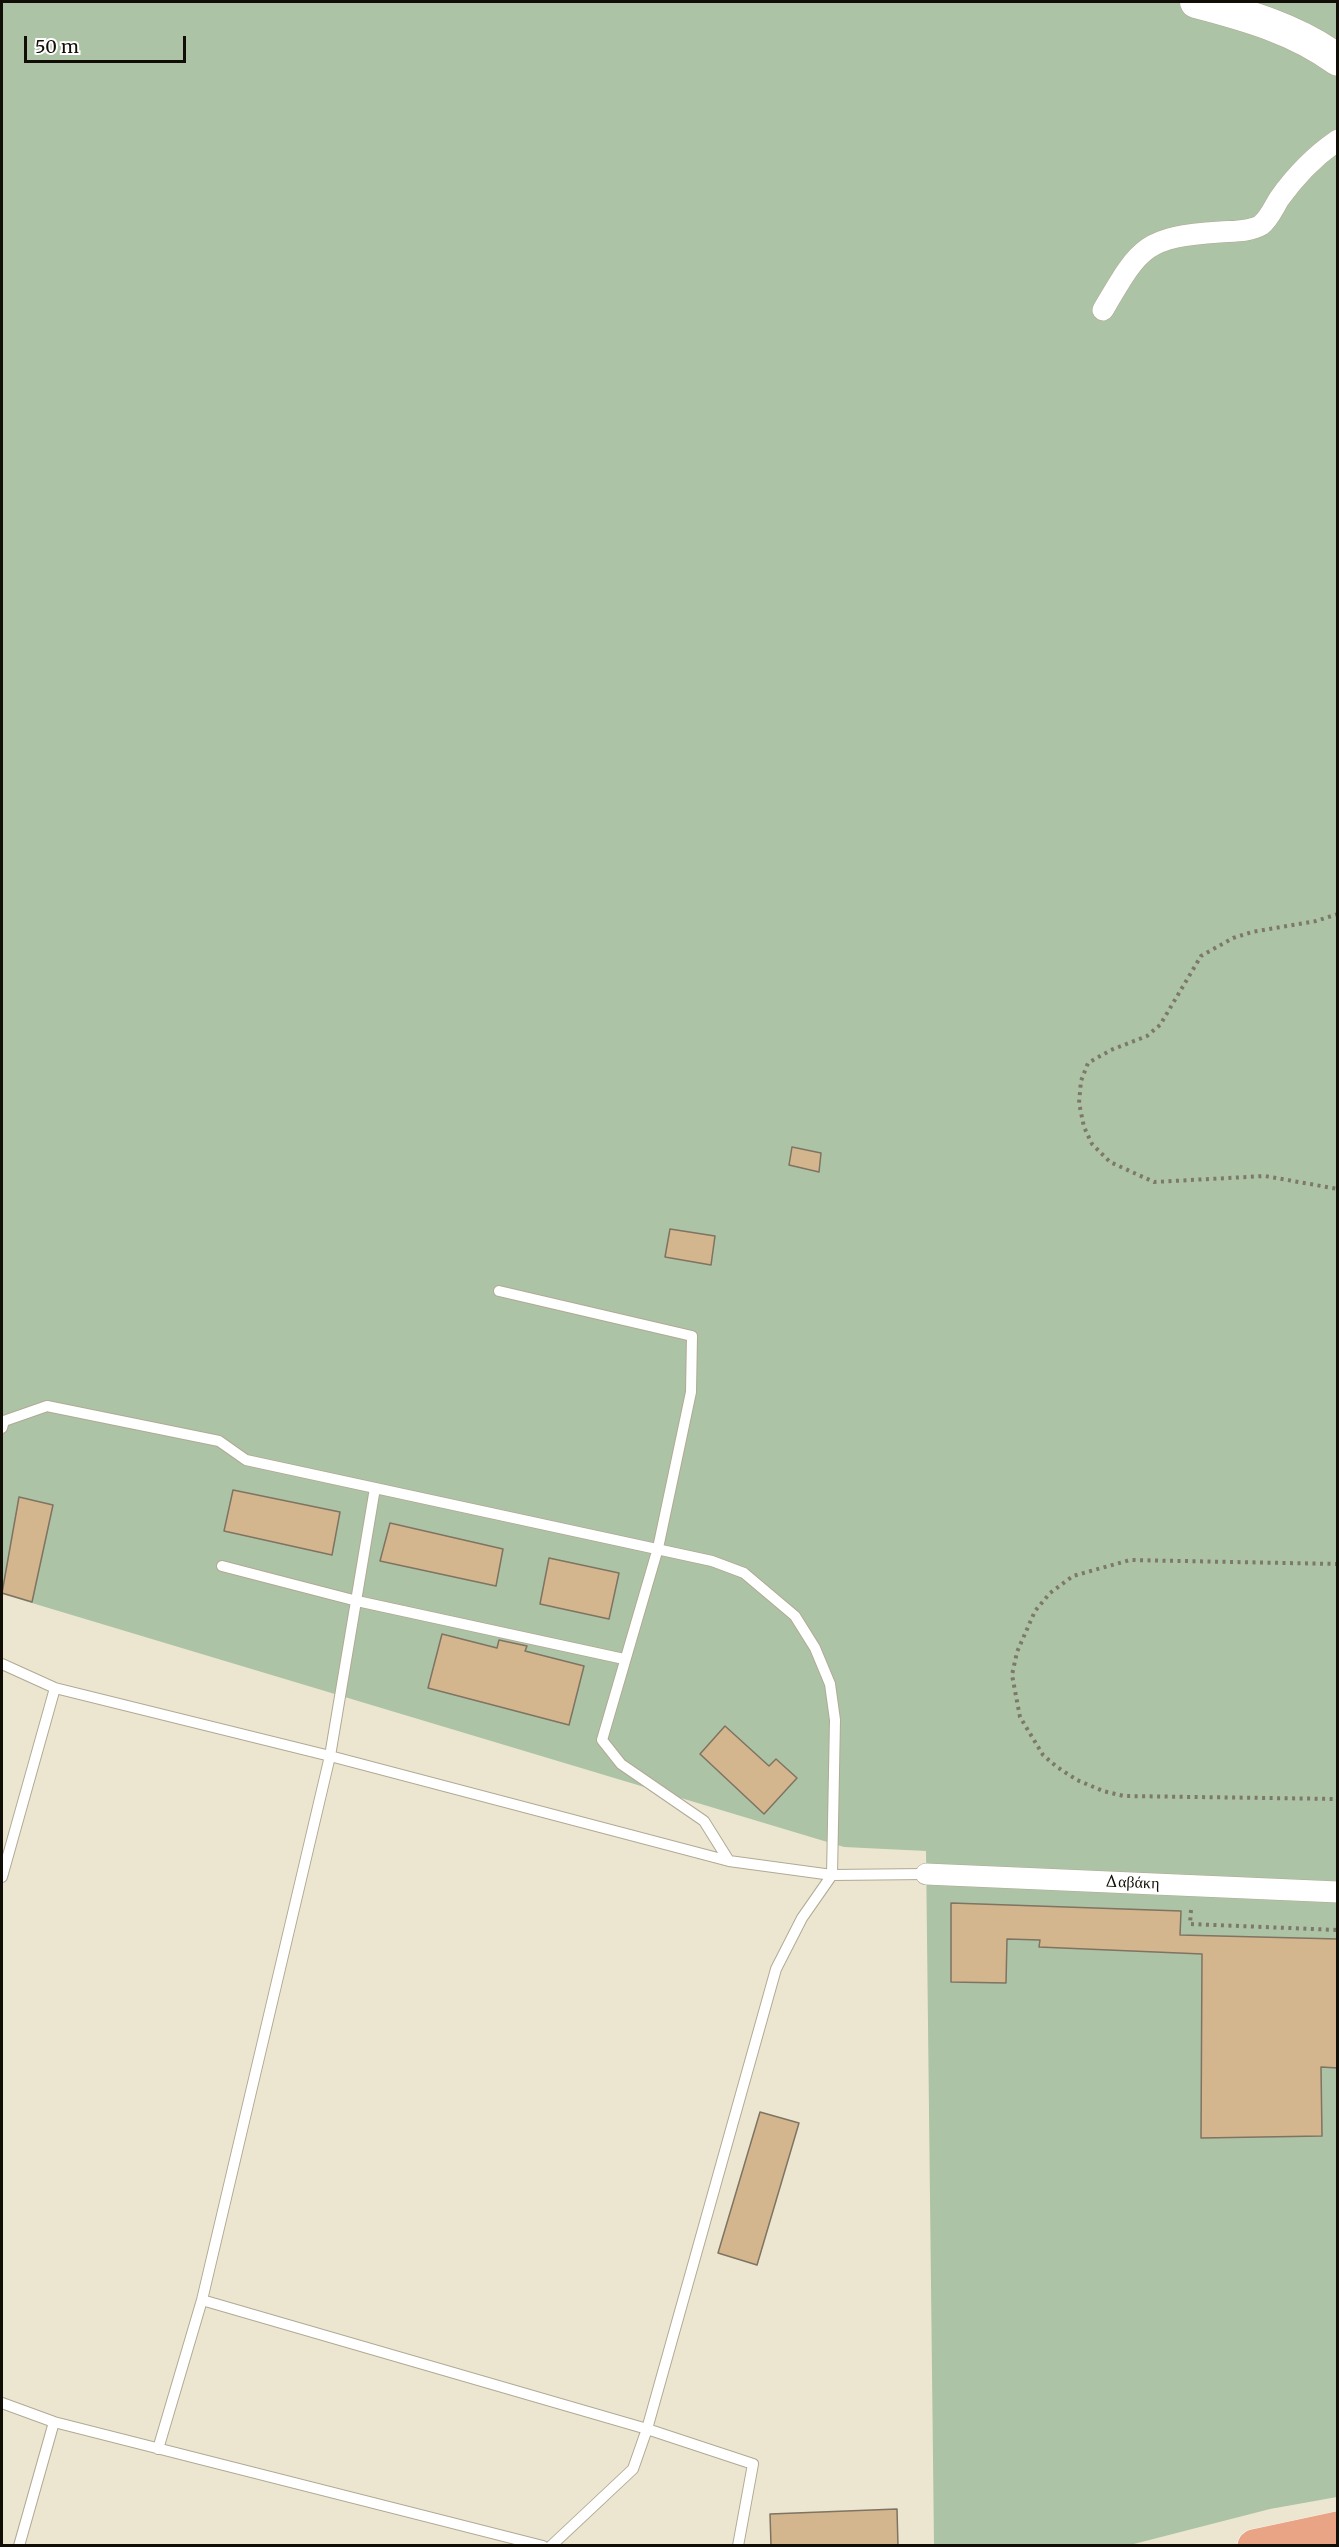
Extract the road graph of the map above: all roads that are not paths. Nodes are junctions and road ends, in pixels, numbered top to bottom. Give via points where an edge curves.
1 (1196, 2) edge
2 (1338, 60) edge
3 (1338, 140) edge
4 (1103, 310) dead end
5 (499, 1291) dead end
6 (2, 1428) edge
7 (375, 1488) junction
8 (658, 1548) junction
9 (222, 1566) dead end
10 (357, 1601) junction
11 (624, 1659) junction
12 (2, 1664) edge
13 (55, 1688) junction
14 (330, 1756) junction
15 (729, 1861) junction
16 (926, 1874) joint
17 (832, 1875) junction
18 (2, 1877) edge
19 (1338, 1892) edge
20 (202, 2300) junction
21 (2, 2403) edge
22 (54, 2422) junction
23 (647, 2429) junction
24 (158, 2449) junction
25 (1336, 2534) edge
26 (19, 2546) edge
27 (543, 2546) edge
28 (551, 2546) edge
29 (738, 2546) edge
30 (1254, 2546) edge

1 - 2 street via 1305,38
3 - 4 street via 1302,170 1260,225 1152,244 1130,265
5 - 8 lane via 692,1336 691,1392
6 - 7 lane via 4,1421 47,1406 219,1441 246,1460
7 - 8 lane
7 - 10 lane
8 - 11 lane
8 - 17 lane via 744,1573 795,1616 815,1648 830,1684 835,1720
9 - 10 lane
10 - 11 lane
10 - 14 lane
11 - 15 lane via 602,1740 621,1764 704,1821
12 - 13 lane
13 - 14 lane
13 - 18 lane
14 - 15 lane
14 - 20 lane
15 - 17 lane
16 - 17 lane
16 - 19 street, Δαβάκη
17 - 23 lane via 802,1918 776,1969
20 - 23 lane
20 - 24 lane
21 - 22 lane
22 - 24 lane
22 - 26 lane
23 - 28 lane via 633,2469
23 - 29 lane via 753,2464
24 - 27 lane
25 - 30 main road

